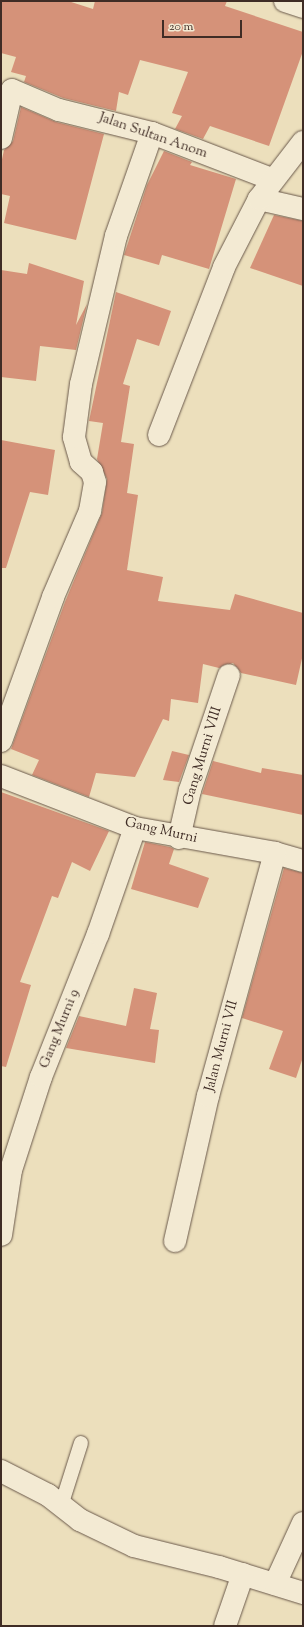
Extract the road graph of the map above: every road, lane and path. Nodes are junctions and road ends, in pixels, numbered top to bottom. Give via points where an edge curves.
1 (285, 1) edge
2 (303, 7) edge
3 (6, 88) edge
4 (152, 133) junction
5 (1, 138) edge
6 (303, 142) edge
7 (271, 179) junction
8 (259, 199) junction
9 (303, 209) edge
10 (159, 435) dead end
11 (229, 675) dead end
12 (1, 741) edge
13 (1, 776) edge
14 (135, 828) junction
15 (179, 838) junction
16 (275, 853) junction
17 (303, 861) edge
18 (1, 1235) edge
19 (175, 1241) dead end
20 (81, 1443) dead end
21 (1, 1471) edge
22 (61, 1506) junction
23 (303, 1523) edge
24 (243, 1574) junction
25 (275, 1584) junction
26 (303, 1593) edge
27 (224, 1626) edge

1 - 2 street
3 - 4 street, Jalan Sultan Anom via 59,110
3 - 5 street, Jalan Sultan Anom
4 - 7 street, Jalan Sultan Anom
4 - 12 street via 116,236 82,384 74,437 81,462 92,472 95,482 90,511 53,597
6 - 7 street
7 - 8 street
8 - 9 street
8 - 10 street via 210,299
11 - 15 street, Gang Murni VIII via 190,790
13 - 14 street, Gang Murni
14 - 15 street, Gang Murni
14 - 18 street, Gang Murni 9 via 98,934 41,1078 11,1170
15 - 16 street, Gang Murni
16 - 17 street, Gang Murni
16 - 19 street, Jalan Murni VII via 208,1096
20 - 22 lane
21 - 22 street
22 - 24 street via 80,1520 134,1546
23 - 25 street
24 - 25 street
24 - 27 street
25 - 26 street

